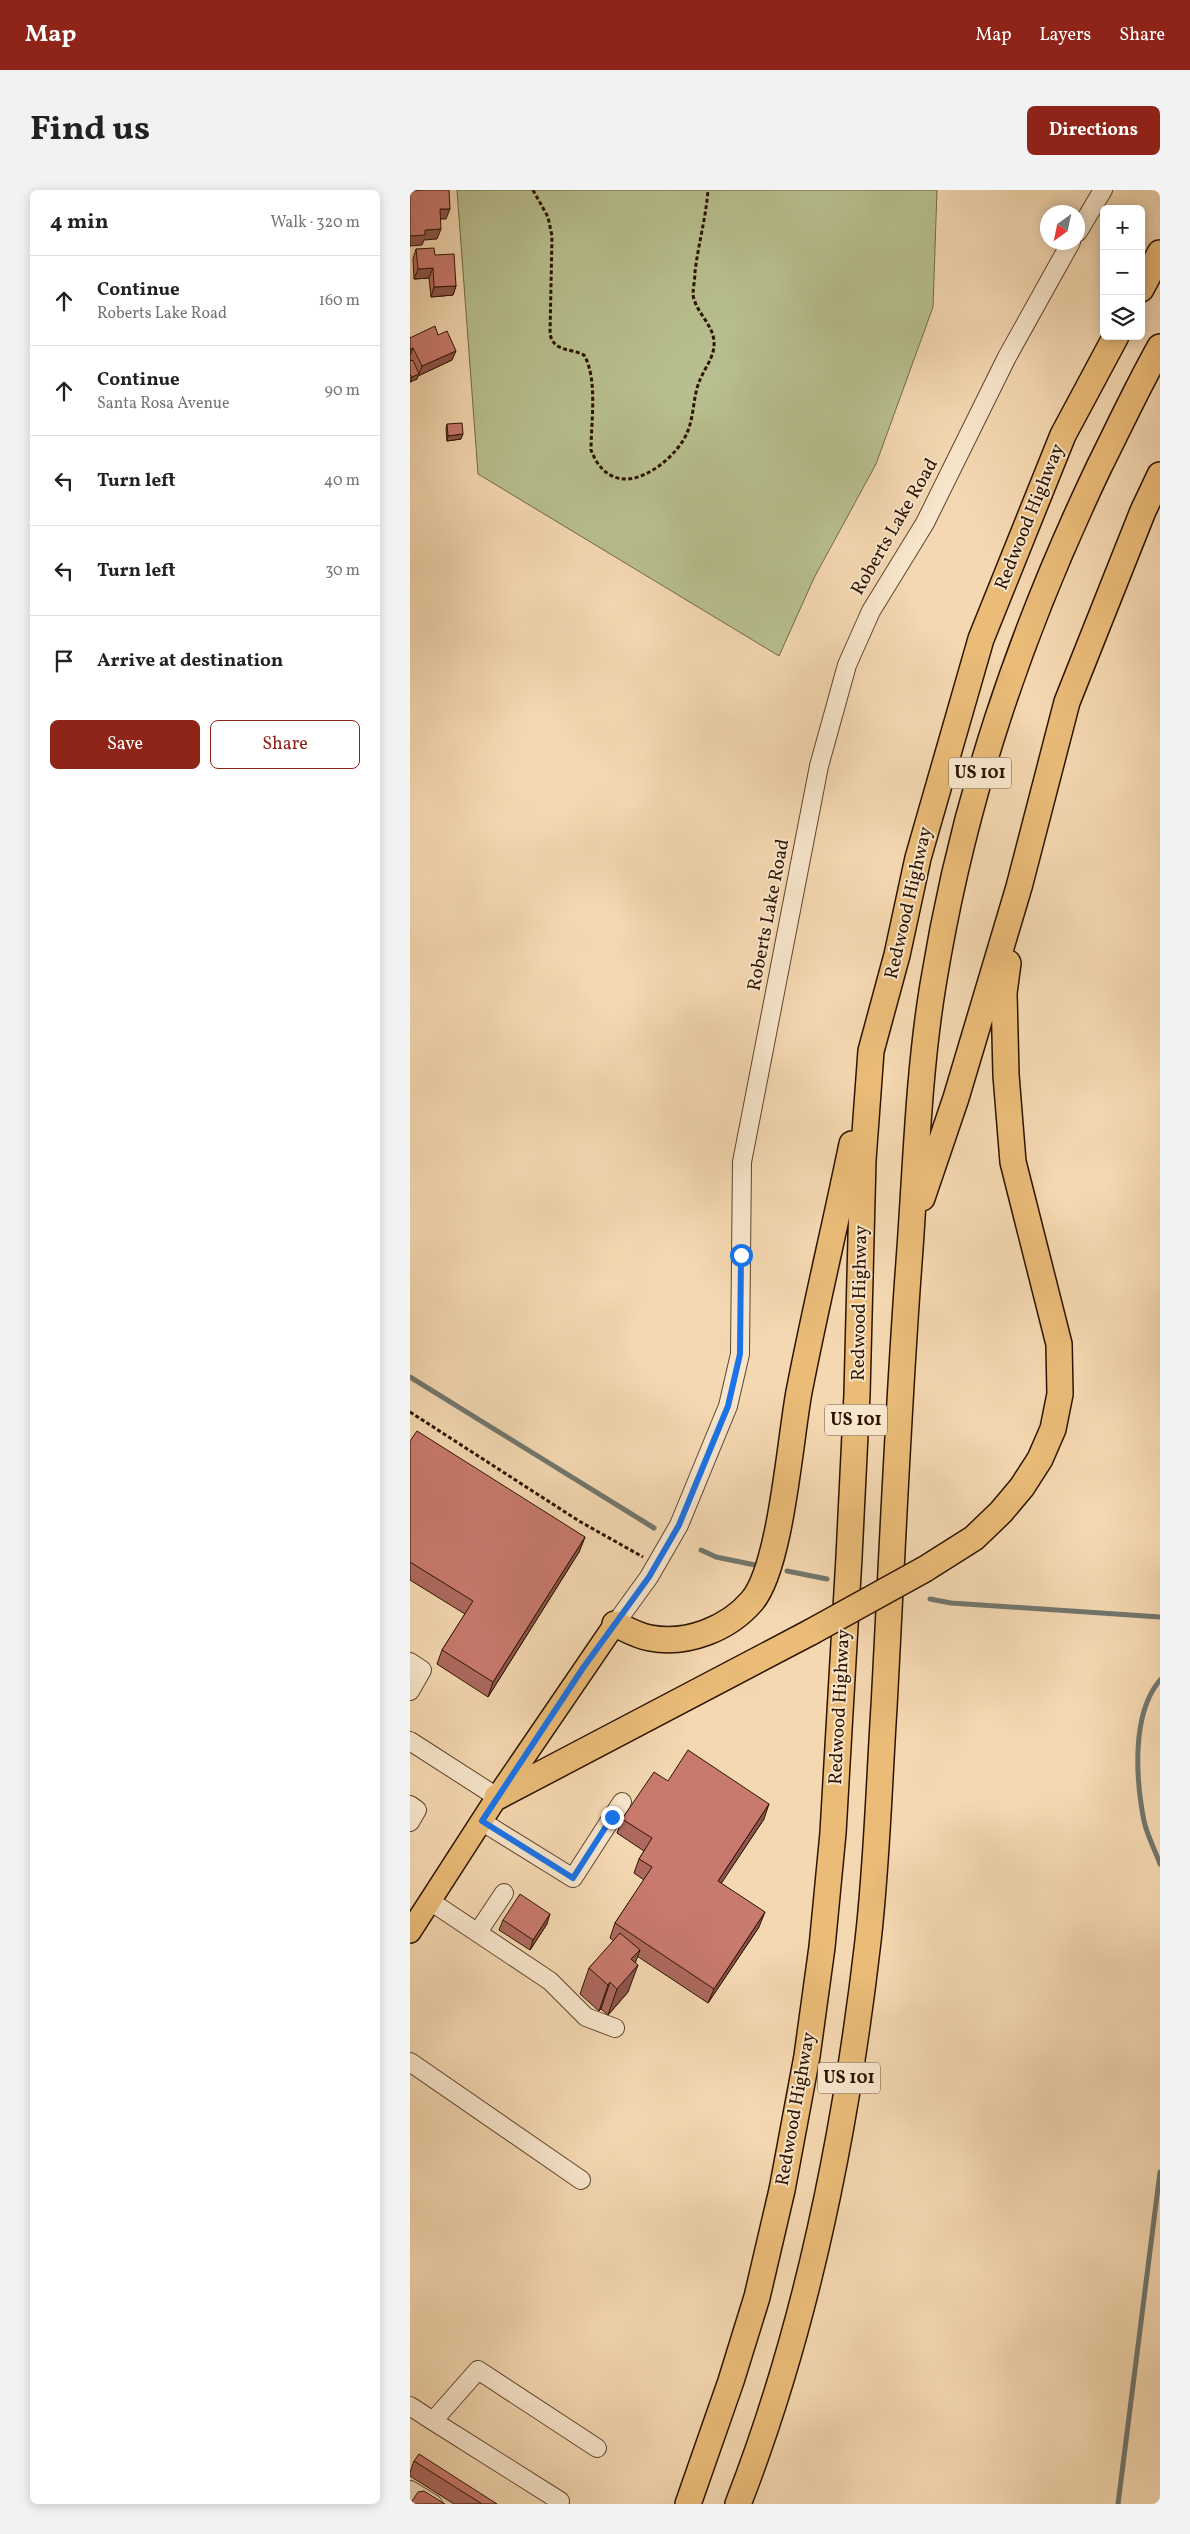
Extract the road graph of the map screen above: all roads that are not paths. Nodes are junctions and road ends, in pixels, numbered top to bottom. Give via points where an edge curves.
1 (1103, 190) edge
2 (1085, 220) edge
3 (1067, 250) edge
4 (1160, 253) edge
5 (1145, 281) edge
6 (1114, 340) edge
7 (1160, 347) edge
8 (1160, 475) edge
9 (1019, 887) junction
10 (871, 1051) junction
11 (911, 1229) junction
12 (615, 1624) junction
13 (410, 1662) edge
14 (410, 1691) edge
15 (410, 1741) edge
16 (497, 1797) junction
17 (622, 1802) dead end
18 (410, 1805) edge
19 (482, 1821) junction
20 (410, 1822) edge
21 (504, 1893) dead end
22 (430, 1900) junction
23 (411, 1928) edge
24 (478, 1932) junction
25 (615, 2028) dead end
26 (410, 2062) edge
27 (581, 2180) dead end
28 (410, 2406) edge
29 (433, 2421) junction
30 (597, 2448) dead end
31 (411, 2492) edge
32 (560, 2502) dead end
33 (433, 2504) edge
34 (688, 2504) edge
35 (738, 2504) edge

1 - 2 street
3 - 12 street, Roberts Lake Road via 1007,357 925,524 871,612 847,665 819,766 742,1162 740,1354 728,1406 679,1525 653,1570
4 - 5 highway
6 - 10 highway, Redwood Highway / US 101 via 1063,434 981,639 918,858 897,955
7 - 11 highway, Redwood Highway / US 101 via 1052,570 999,708 979,778 960,848 932,988 922,1066
8 - 9 highway via 1067,702
9 - 11 highway via 956,1098
9 - 16 highway, bridge via 1004,993 1013,1162 1059,1344 1060,1394 1053,1429 1040,1459 1022,1487 974,1538 925,1569
10 - 12 highway via 800,1388 766,1577 753,1600 735,1617 711,1631 682,1639 650,1638
10 - 34 highway, Redwood Highway / US 101 via 863,1160 854,1461 833,1834 822,1947 807,2056 782,2190 757,2297
11 - 35 highway, Redwood Highway / US 101 via 877,1828 869,1935 855,2042 836,2151 790,2347
12 - 16 main road
13 - 14 street via 422,1670
15 - 16 street
16 - 19 main road
17 - 19 street via 573,1878
18 - 20 street via 417,1810
19 - 22 main road
21 - 24 street
22 - 23 main road
22 - 24 street
24 - 25 street via 550,1981 586,2017
26 - 27 street
28 - 29 street
29 - 30 street via 478,2370
29 - 32 street
31 - 33 street

